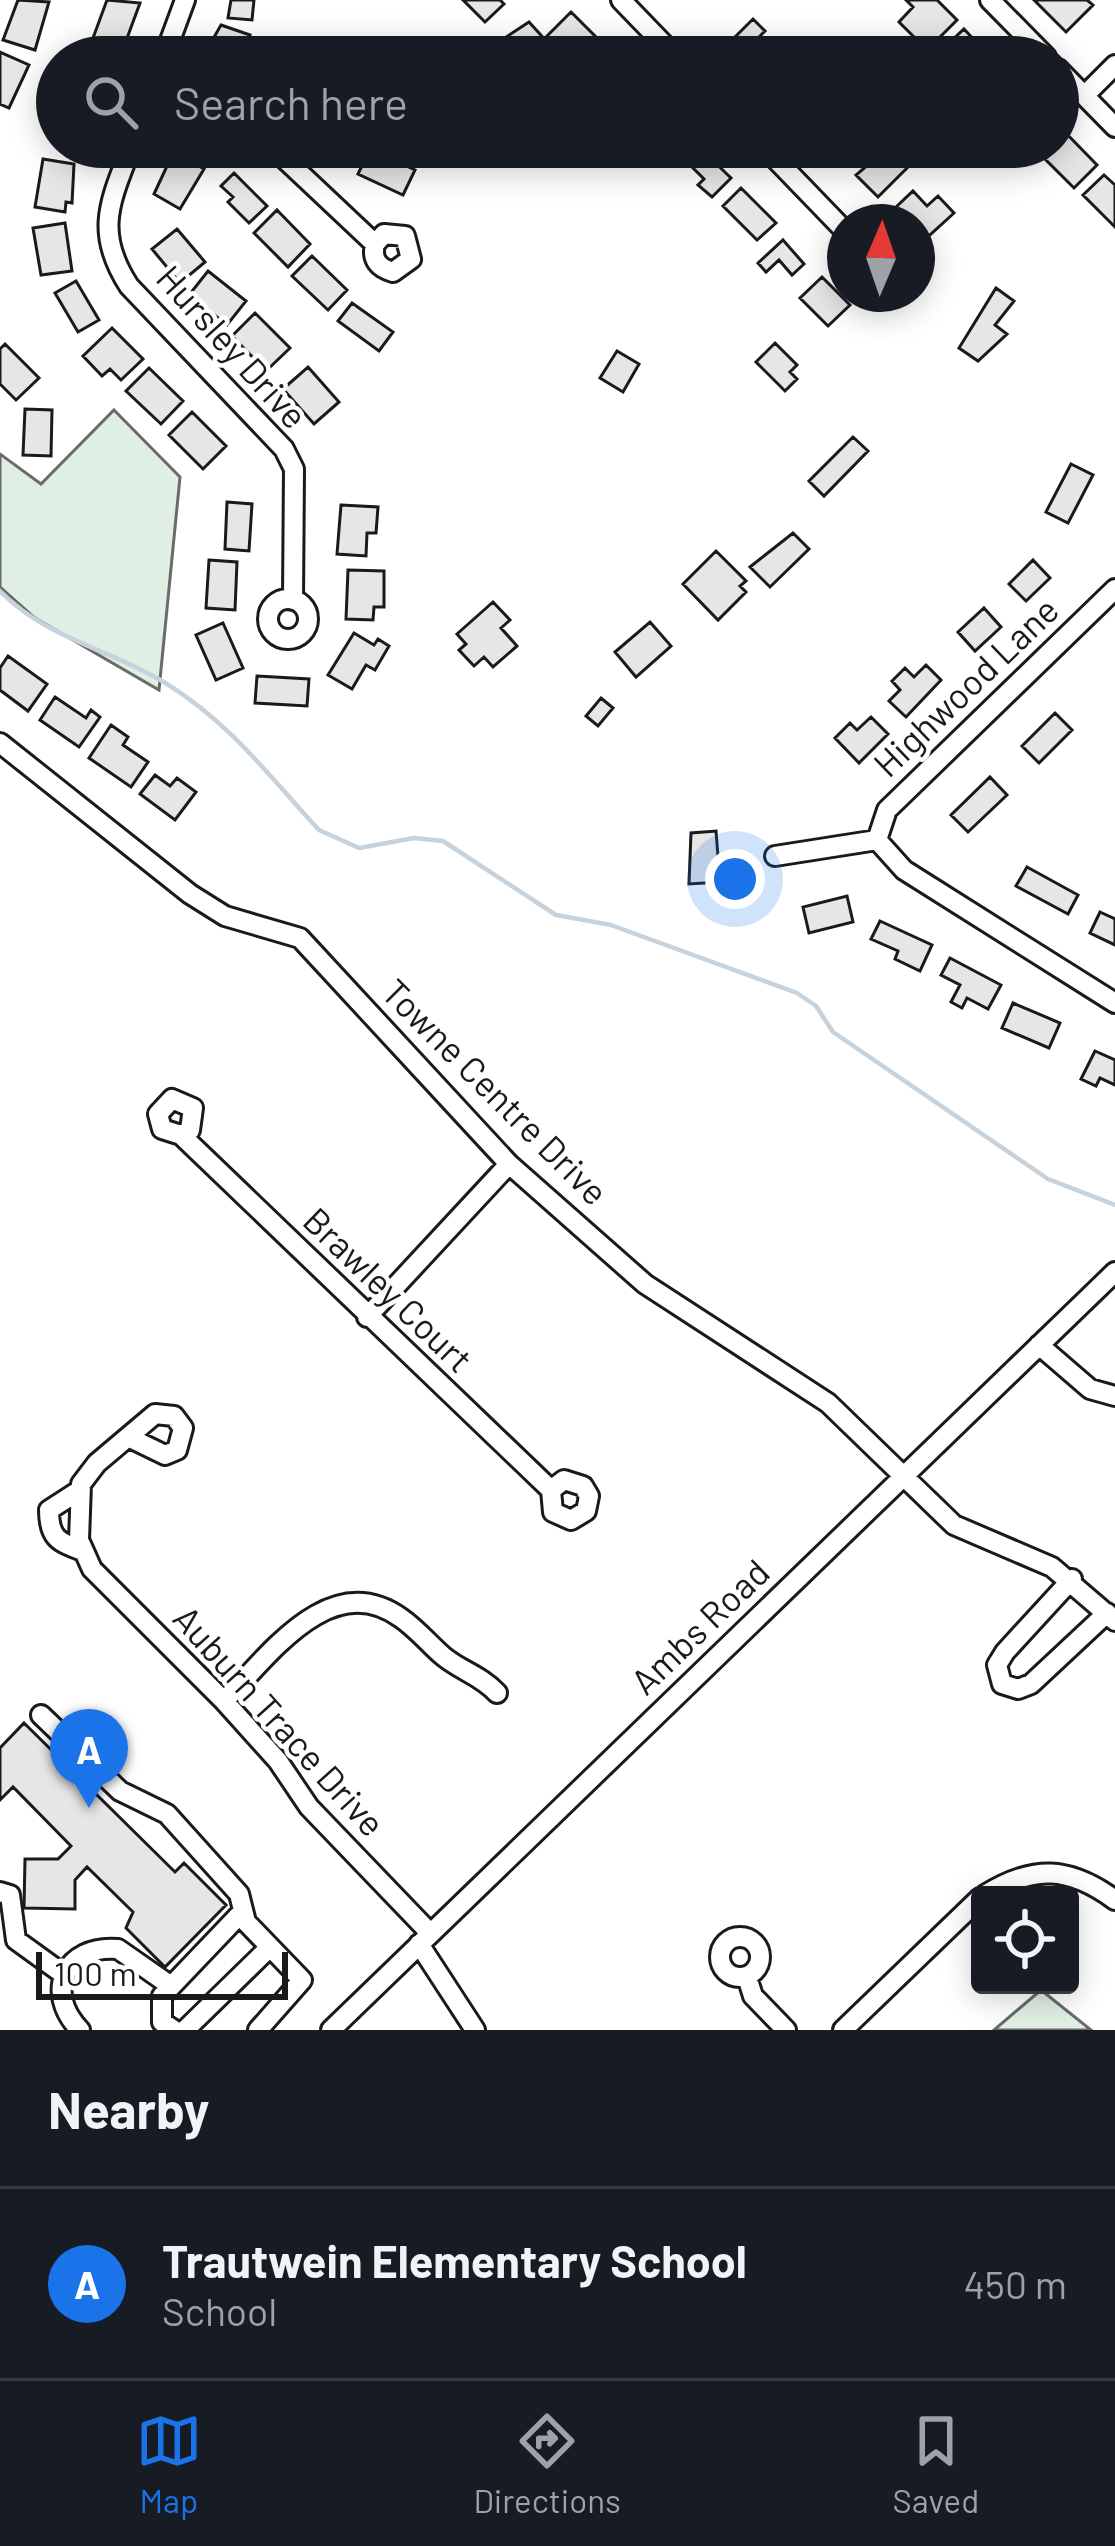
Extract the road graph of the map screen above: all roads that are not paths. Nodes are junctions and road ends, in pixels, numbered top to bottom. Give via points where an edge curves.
1 (184, 0) edge
2 (621, 0) edge
3 (990, 0) edge
4 (171, 36) edge
5 (656, 36) edge
6 (1025, 36) edge
7 (1115, 64) edge
8 (1079, 91) edge
9 (1084, 96) junction
10 (1115, 127) edge
11 (123, 168) edge
12 (294, 168) edge
13 (784, 168) edge
14 (827, 212) edge
15 (375, 244) dead end
16 (1115, 589) edge
17 (293, 600) dead end
18 (0, 743) edge
19 (877, 840) junction
20 (775, 856) dead end
21 (1115, 1003) edge
22 (181, 1135) dead end
23 (509, 1164) junction
24 (1115, 1272) edge
25 (367, 1317) junction
26 (1040, 1345) junction
27 (1115, 1396) edge
28 (128, 1437) dead end
29 (903, 1477) junction
30 (80, 1490) junction
31 (551, 1490) dead end
32 (83, 1551) junction
33 (1072, 1579) junction
34 (1111, 1617) edge
35 (497, 1693) dead end
36 (224, 1701) junction
37 (41, 1715) dead end
38 (1000, 1886) edge
39 (0, 1892) edge
40 (1115, 1900) edge
41 (971, 1908) edge
42 (243, 1911) junction
43 (425, 1939) junction
44 (270, 1947) junction
45 (63, 1975) junction
46 (747, 1977) dead end
47 (171, 1986) junction
48 (168, 2029) edge
49 (80, 2030) edge
50 (258, 2030) edge
51 (331, 2030) edge
52 (475, 2030) edge
53 (786, 2030) edge
54 (843, 2030) edge

1 - 4 street
2 - 5 street
3 - 6 street
7 - 9 street
8 - 9 street
9 - 10 street
11 - 17 street, Hursley Drive via 107,210 111,258 294,469
12 - 15 street
13 - 14 street
16 - 19 street, Highwood Lane via 886,810
18 - 23 street, Towne Centre Drive via 190,895 225,916 300,938
19 - 20 street
19 - 21 street via 904,870
22 - 25 street, Brawley Court
23 - 25 street
23 - 29 street, Towne Centre Drive via 645,1284 828,1403
24 - 26 street, Ambs Road
25 - 31 street, Brawley Court
26 - 27 street via 1090,1389
26 - 29 street, Ambs Road
28 - 30 street, Auburn Trace Drive
29 - 33 street, Towne Centre Drive via 954,1526
29 - 43 street, Ambs Road
30 - 32 street
30 - 32 street, Auburn Trace Drive via 49,1510 49,1530
32 - 36 street, Auburn Trace Drive
33 - 34 street, Towne Centre Drive
33 - 34 street via 1005,1652 997,1666 1002,1684 1031,1684
35 - 36 street via 388,1610 334,1604 301,1623
36 - 43 street, Auburn Trace Drive
37 - 42 street via 119,1791 167,1814 239,1894
38 - 40 street via 1017,1875 1062,1870
39 - 45 street via 10,1895 16,1940
41 - 54 street
42 - 44 street
42 - 47 street
43 - 51 street, Ambs Road
43 - 52 street, Auburn Trace Drive
44 - 48 street via 204,2015
44 - 50 street via 302,1986
45 - 47 street via 83,1952 118,1948
45 - 49 street via 64,2012
46 - 53 street via 753,1996
47 - 48 street via 159,2008

